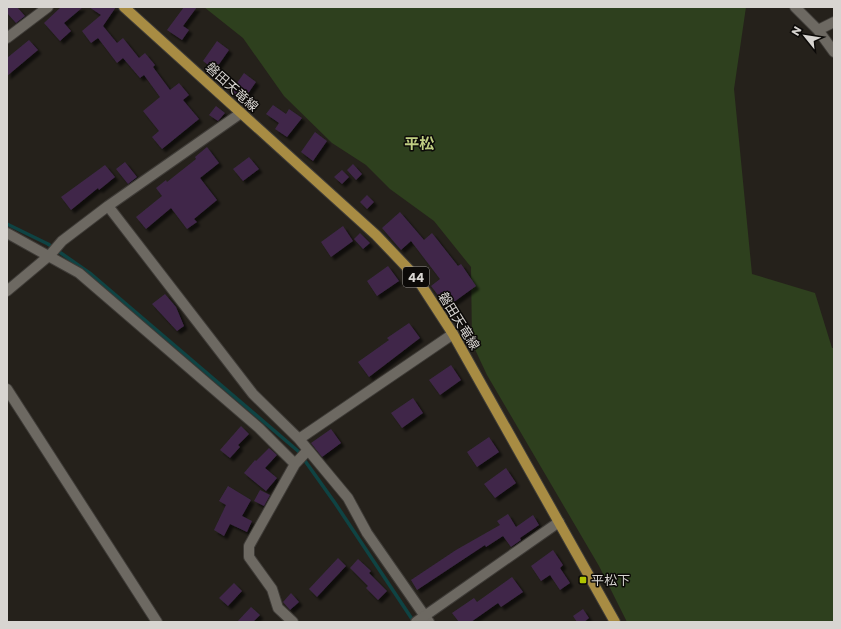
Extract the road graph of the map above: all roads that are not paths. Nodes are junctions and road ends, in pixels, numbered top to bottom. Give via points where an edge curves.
1 (48, 7) edge
2 (124, 7) edge
3 (796, 7) edge
4 (834, 22) edge
5 (818, 30) junction
6 (7, 38) edge
7 (834, 52) edge
8 (241, 113) junction
9 (108, 206) junction
10 (7, 232) edge
11 (54, 250) junction
12 (7, 291) edge
13 (453, 334) junction
14 (7, 389) edge
15 (299, 440) junction
16 (308, 450) junction
17 (295, 464) junction
18 (559, 522) junction
19 (423, 619) edge
20 (156, 622) edge
21 (293, 622) edge
22 (615, 622) edge

1 - 6 street
2 - 8 main road, 磐田天竜線 / 44
3 - 5 street
4 - 5 street
5 - 7 street
8 - 9 street
8 - 13 main road, 磐田天竜線 / 44 via 376,235 416,277
9 - 11 street
9 - 15 street via 253,394
10 - 11 street
11 - 12 street
11 - 17 street via 259,428
13 - 15 street
13 - 18 main road, 磐田天竜線 / 44
14 - 20 street
15 - 16 street
16 - 17 street
16 - 19 street via 348,498
17 - 21 street via 249,546 249,557 272,588 278,608
18 - 19 street
18 - 22 main road, 磐田天竜線 / 44

